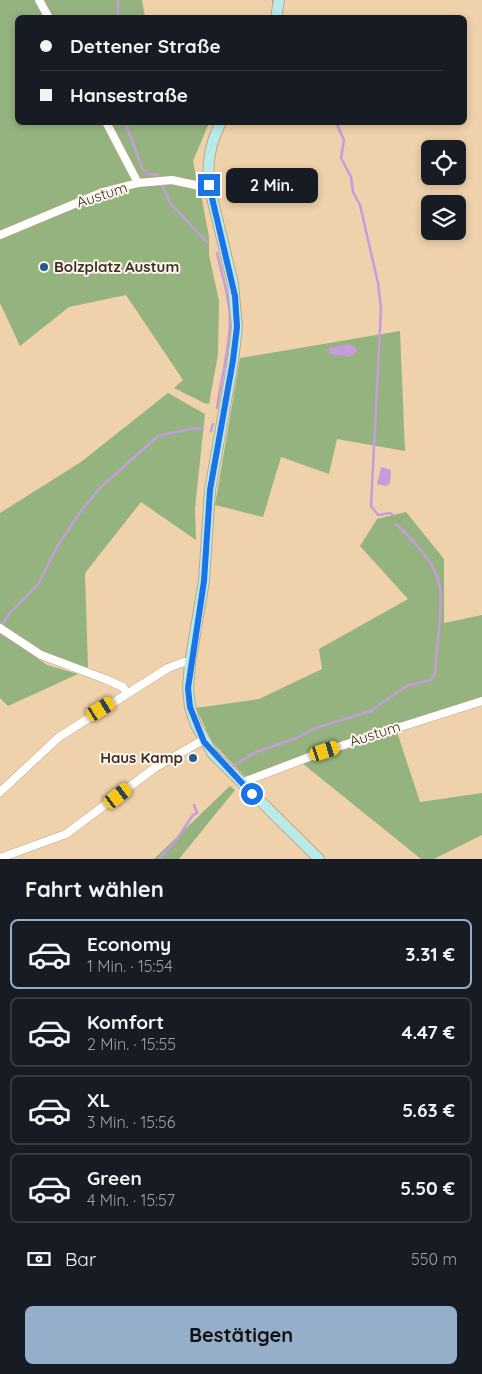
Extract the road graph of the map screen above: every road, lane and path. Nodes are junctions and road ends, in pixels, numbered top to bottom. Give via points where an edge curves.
1 (39, 0) edge
2 (279, 0) edge
3 (47, 15) edge
4 (276, 15) edge
5 (108, 125) edge
6 (220, 125) edge
7 (138, 183) junction
8 (209, 185) junction
9 (0, 235) edge
10 (0, 628) edge
11 (190, 663) junction
12 (126, 693) junction
13 (482, 701) edge
14 (203, 740) junction
15 (241, 783) junction
16 (0, 792) edge
17 (0, 858) edge
18 (319, 859) edge

1 - 3 street
2 - 4 street
5 - 7 street
6 - 8 street via 208,154
7 - 8 street, Austum via 172,180
7 - 9 street, Austum via 103,192
8 - 11 street via 235,296 237,327 210,490 204,581
10 - 12 street via 41,656 105,679 123,687
11 - 12 street via 175,665
11 - 14 street via 190,707
12 - 16 street via 59,737
13 - 15 street, Austum via 325,751
14 - 15 street
14 - 17 street via 156,767 66,834
15 - 18 street

